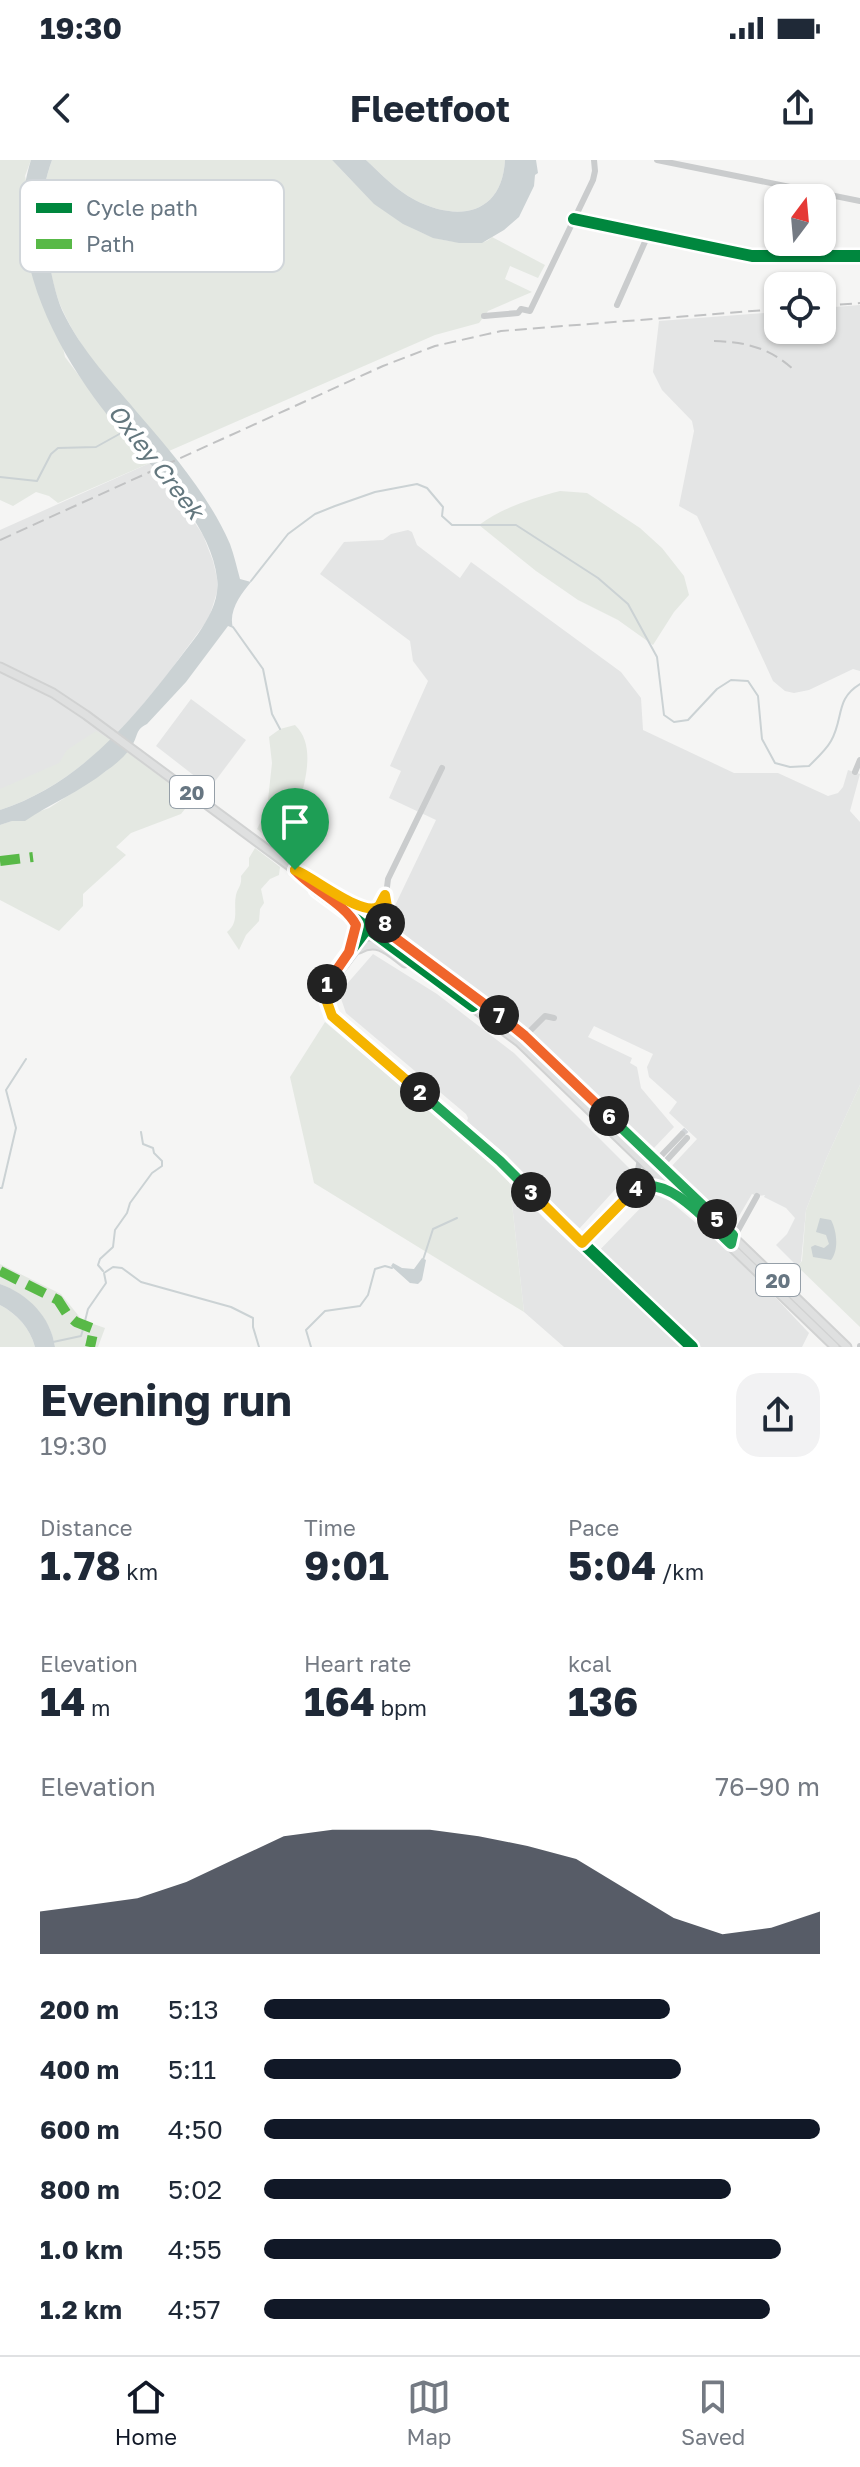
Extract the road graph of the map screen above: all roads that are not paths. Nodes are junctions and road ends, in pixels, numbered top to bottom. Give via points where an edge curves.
1 (594, 160) edge
2 (657, 160) edge
3 (860, 201) edge
4 (574, 219) junction
5 (648, 235) junction
6 (860, 256) edge
7 (617, 305) dead end
8 (484, 316) dead end
9 (0, 667) edge
10 (860, 760) edge
11 (442, 768) dead end
12 (855, 772) dead end
13 (295, 870) junction
14 (344, 900) junction
15 (383, 906) junction
16 (351, 917) junction
17 (372, 926) junction
18 (386, 931) junction
19 (359, 949) junction
20 (349, 952) junction
21 (410, 961) junction
22 (327, 991) junction
23 (554, 1018) dead end
24 (522, 1039) junction
25 (684, 1136) tunnel mouth
26 (639, 1156) junction
27 (656, 1167) junction
28 (638, 1187) junction
29 (679, 1195) junction
30 (757, 1196) dead end
31 (733, 1235) junction
32 (582, 1243) junction
33 (731, 1244) junction
34 (692, 1347) edge
35 (835, 1347) edge
36 (847, 1347) edge

1 - 4 street via 594,177
2 - 3 street
4 - 5 street
4 - 8 street via 530,311
5 - 6 street via 757,257
5 - 7 street
9 - 13 main road, 20 via 53,693
10 - 12 street
11 - 15 street via 394,865
13 - 14 main road, 20
13 - 16 main road, 20
14 - 15 main road via 365,908
14 - 17 main road, 20
15 - 17 street
15 - 18 main road via 388,912
16 - 17 main road, 20
16 - 20 main road via 356,930
17 - 18 main road, 20
17 - 19 street
17 - 20 street
17 - 21 main road, 20
18 - 24 main road, 20
19 - 21 main road via 369,943 380,945 405,963
19 - 22 street
20 - 22 street via 327,982
21 - 24 main road, 20
22 - 32 street via 328,1009 338,1023 500,1161
23 - 24 street via 545,1016
24 - 26 main road, 20
24 - 27 main road, 20
25 - 27 street
26 - 27 main road, 20
26 - 28 street
27 - 28 street
27 - 29 main road, 20
27 - 31 main road, 20
28 - 29 street
28 - 32 street
29 - 33 main road, 20
30 - 31 street
31 - 33 street
31 - 36 main road, 20
32 - 34 street
33 - 35 main road, 20

